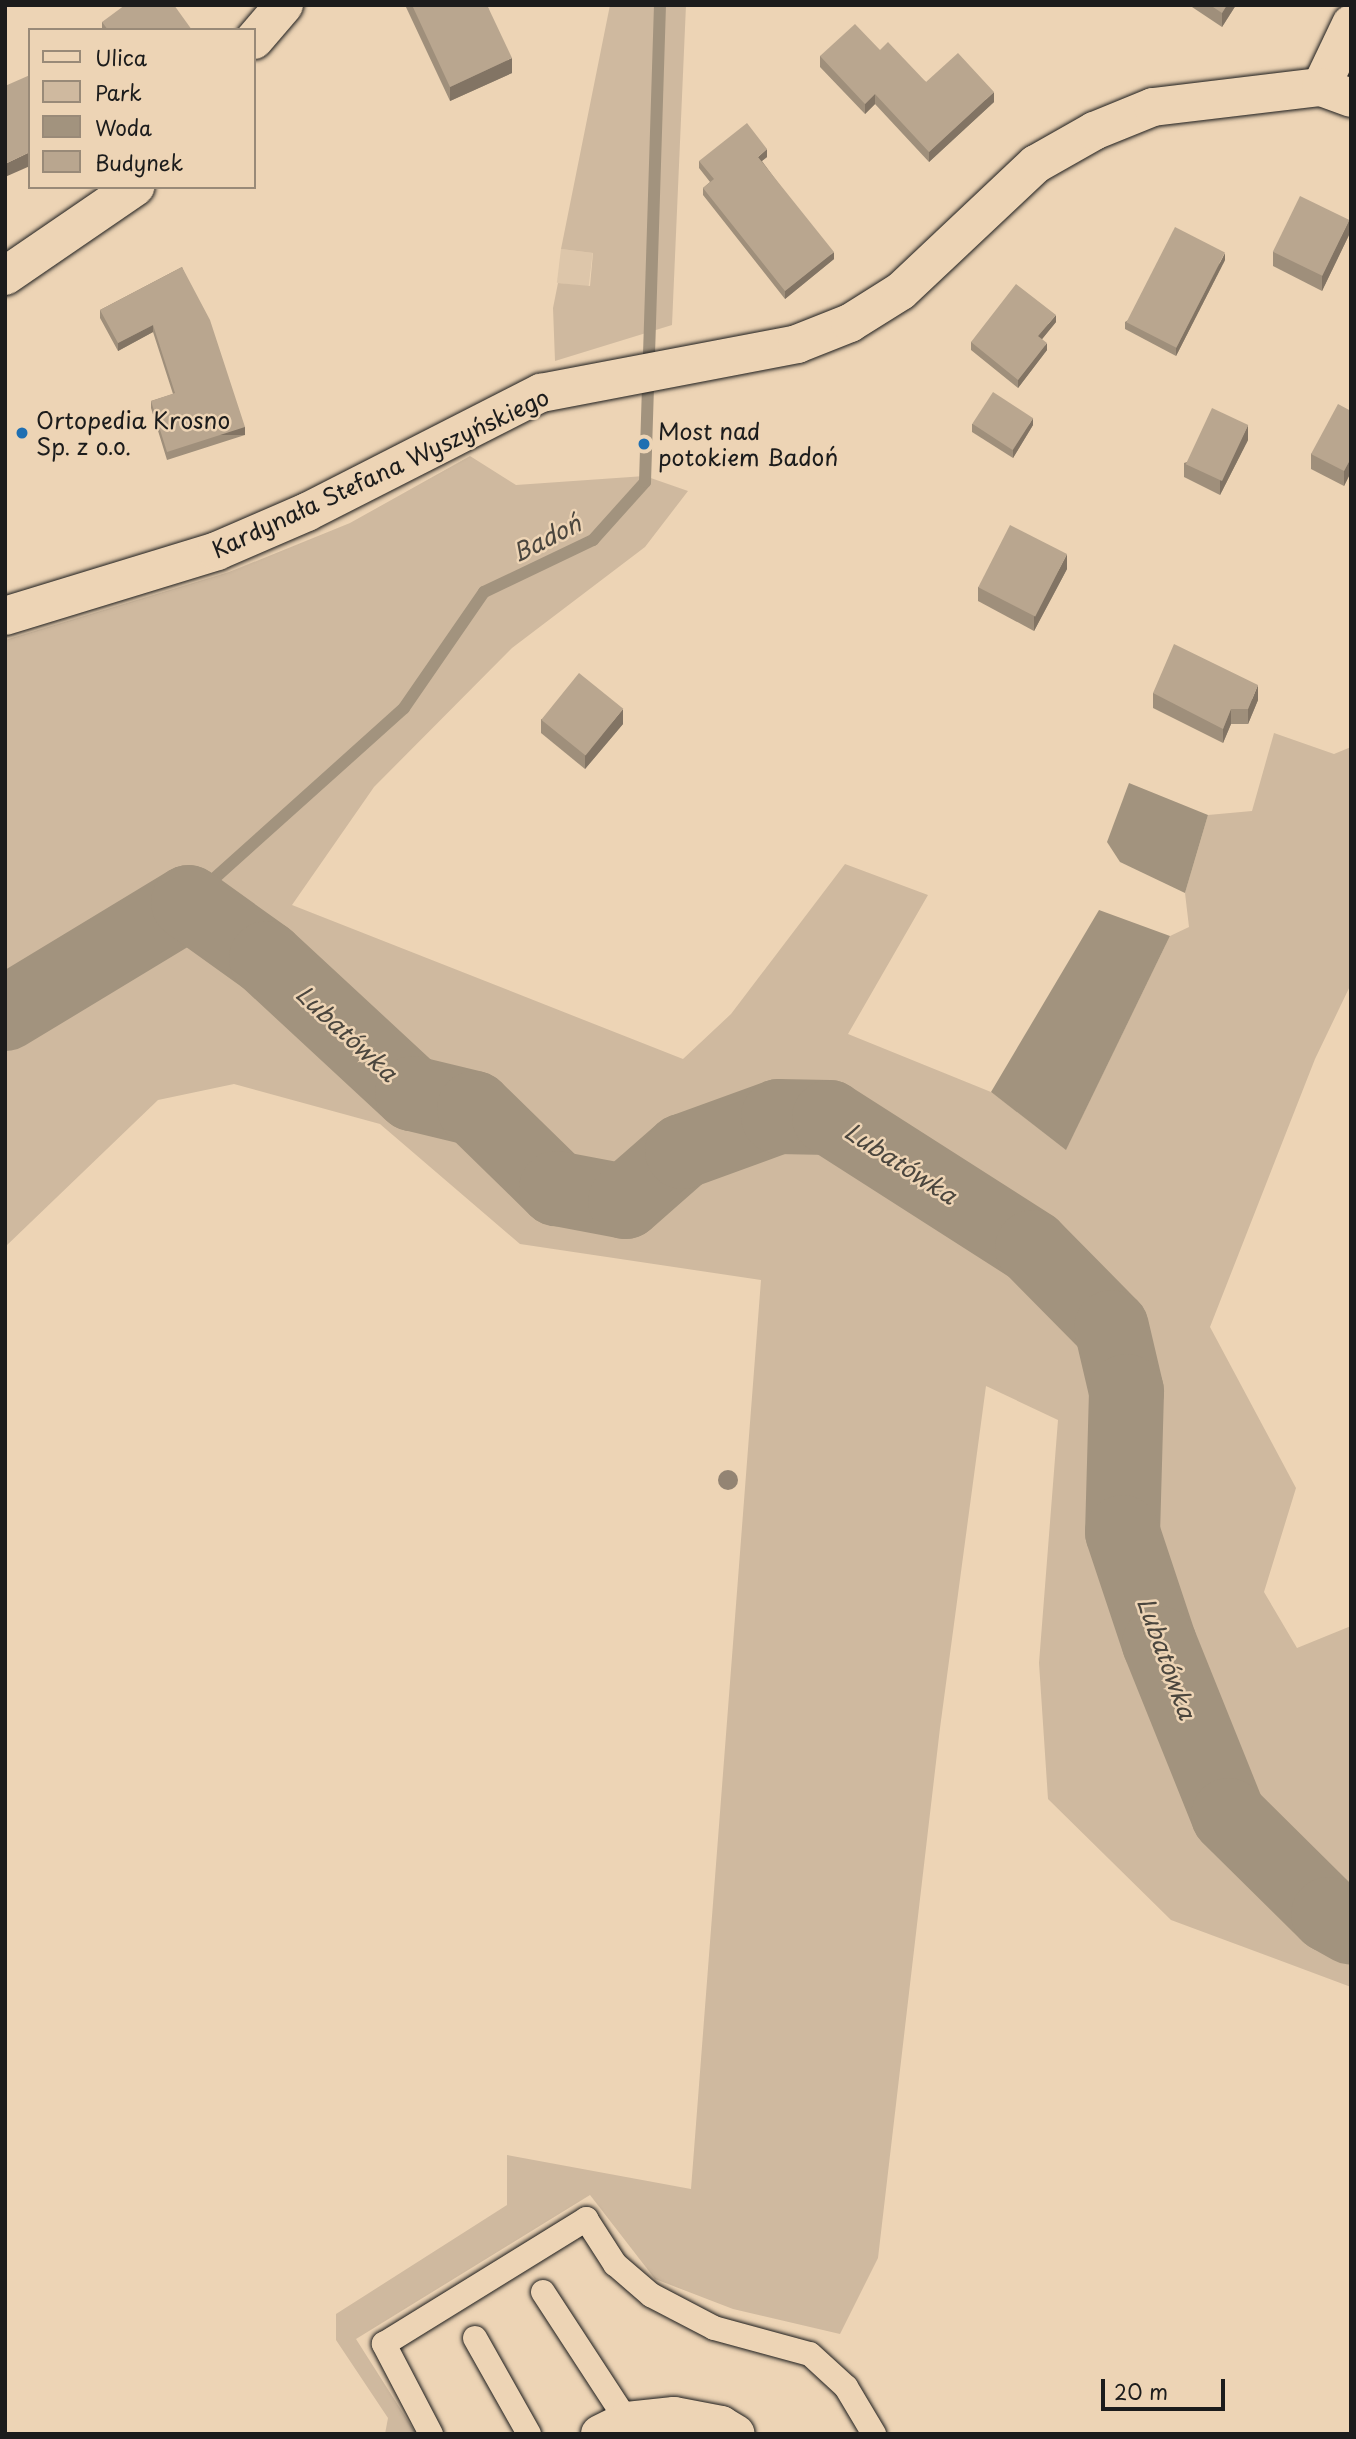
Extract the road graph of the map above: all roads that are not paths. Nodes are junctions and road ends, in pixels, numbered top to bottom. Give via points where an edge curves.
1 (284, 5) edge
2 (1351, 24) edge
3 (256, 38) edge
4 (1336, 92) edge
5 (132, 189) edge
6 (5, 276) edge
7 (5, 616) edge
8 (543, 2292) dead end
9 (475, 2338) dead end
10 (614, 2428) edge
11 (431, 2434) edge
12 (529, 2434) edge
13 (736, 2434) edge
14 (874, 2434) edge

1 - 3 street
2 - 4 street
4 - 7 street, Kardynała Stefana Wyszyńskiego via 1153,107 1106,126 1037,164 901,291 850,323 797,344 541,393 307,512 217,551
5 - 6 street
8 - 10 lane
9 - 12 lane
10 - 13 street via 674,2416 721,2425
11 - 14 lane via 384,2344 586,2220 615,2264 652,2295 714,2328 810,2354 846,2387

